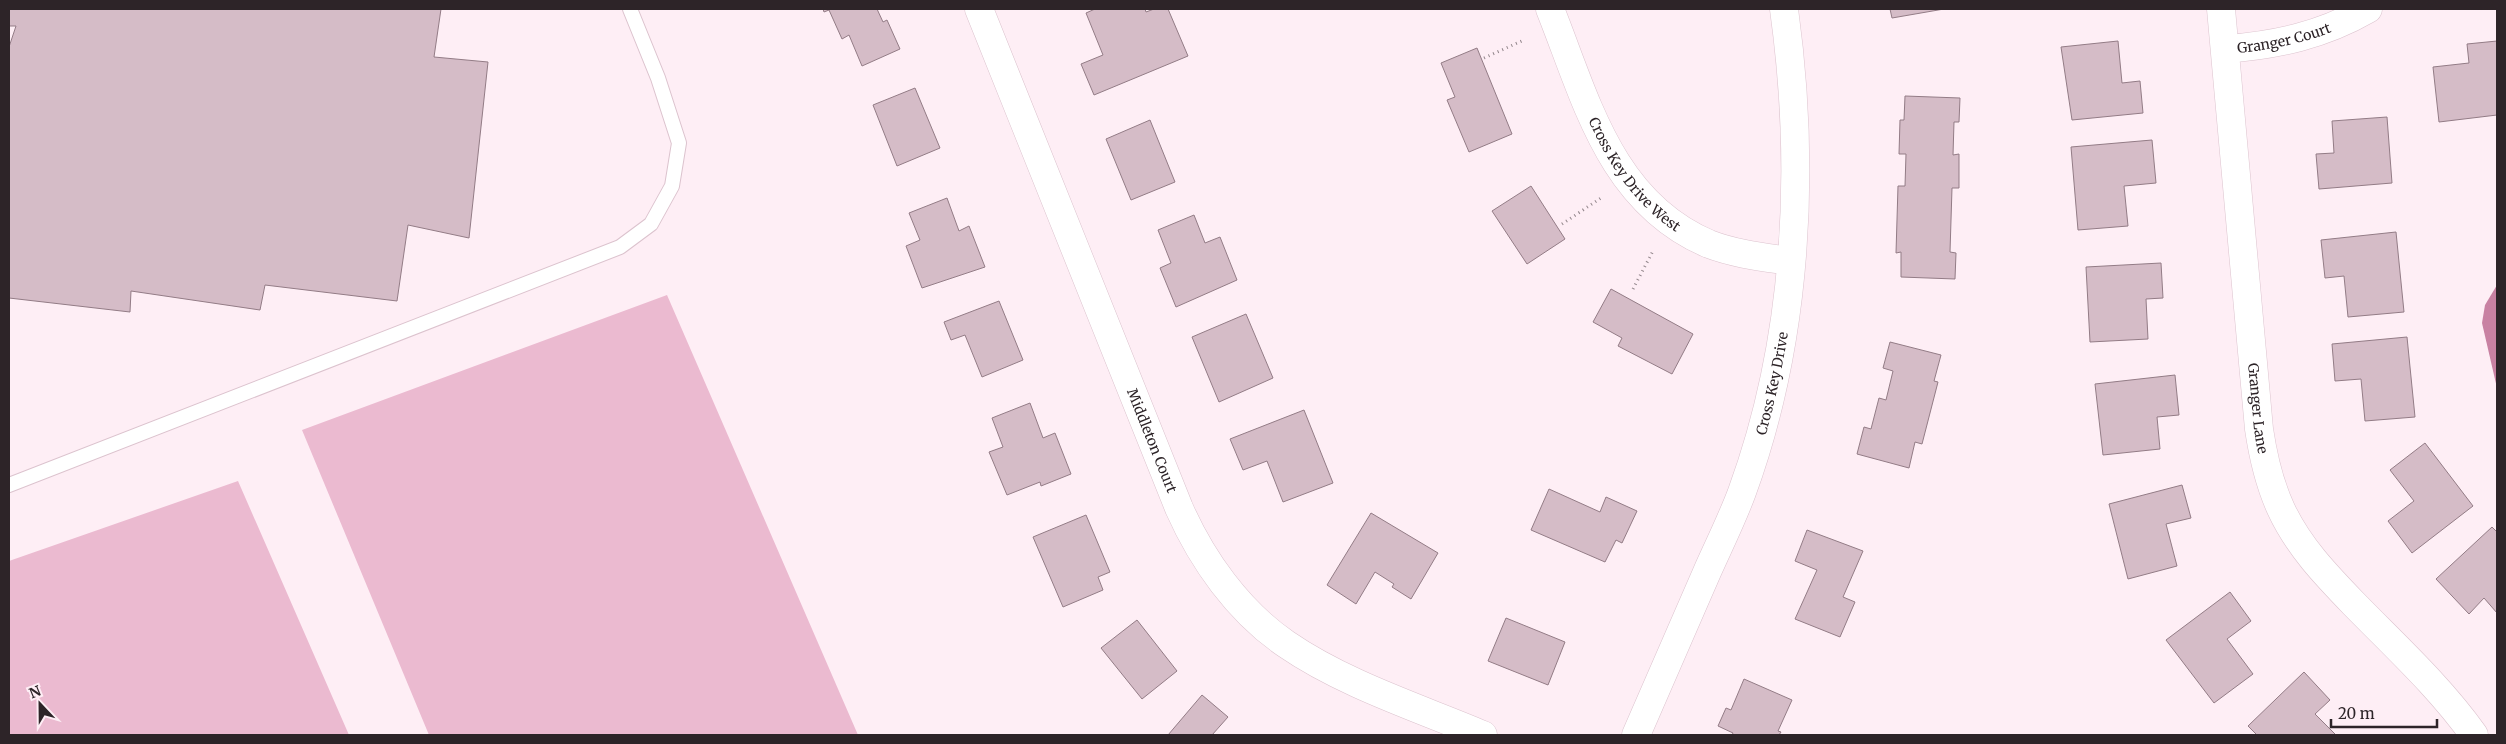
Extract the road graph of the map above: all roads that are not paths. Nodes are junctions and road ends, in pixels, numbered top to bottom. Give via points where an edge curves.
1 (630, 9) edge
2 (979, 9) edge
3 (1550, 9) edge
4 (1784, 9) edge
5 (2221, 9) edge
6 (2368, 9) edge
7 (2226, 49) junction
8 (1790, 261) junction
9 (9, 485) edge
10 (1483, 735) edge
11 (1636, 735) edge
12 (2474, 735) edge

1 - 9 lane via 658,78 679,143 672,186 651,224 620,247
2 - 10 street, Middleton Court via 1179,508 1213,569 1245,608 1286,644 1346,677
3 - 8 street, Cross Key Drive West via 1607,150 1638,194 1678,228 1709,244 1743,254
4 - 8 street, Cross Key Drive via 1795,124
5 - 7 street, Granger Lane
6 - 7 street, Granger Court via 2312,35 2261,47
7 - 12 street, Granger Lane via 2258,429 2275,494 2296,537 2311,557 2444,697
8 - 11 street, Cross Key Drive via 1780,345 1742,492

